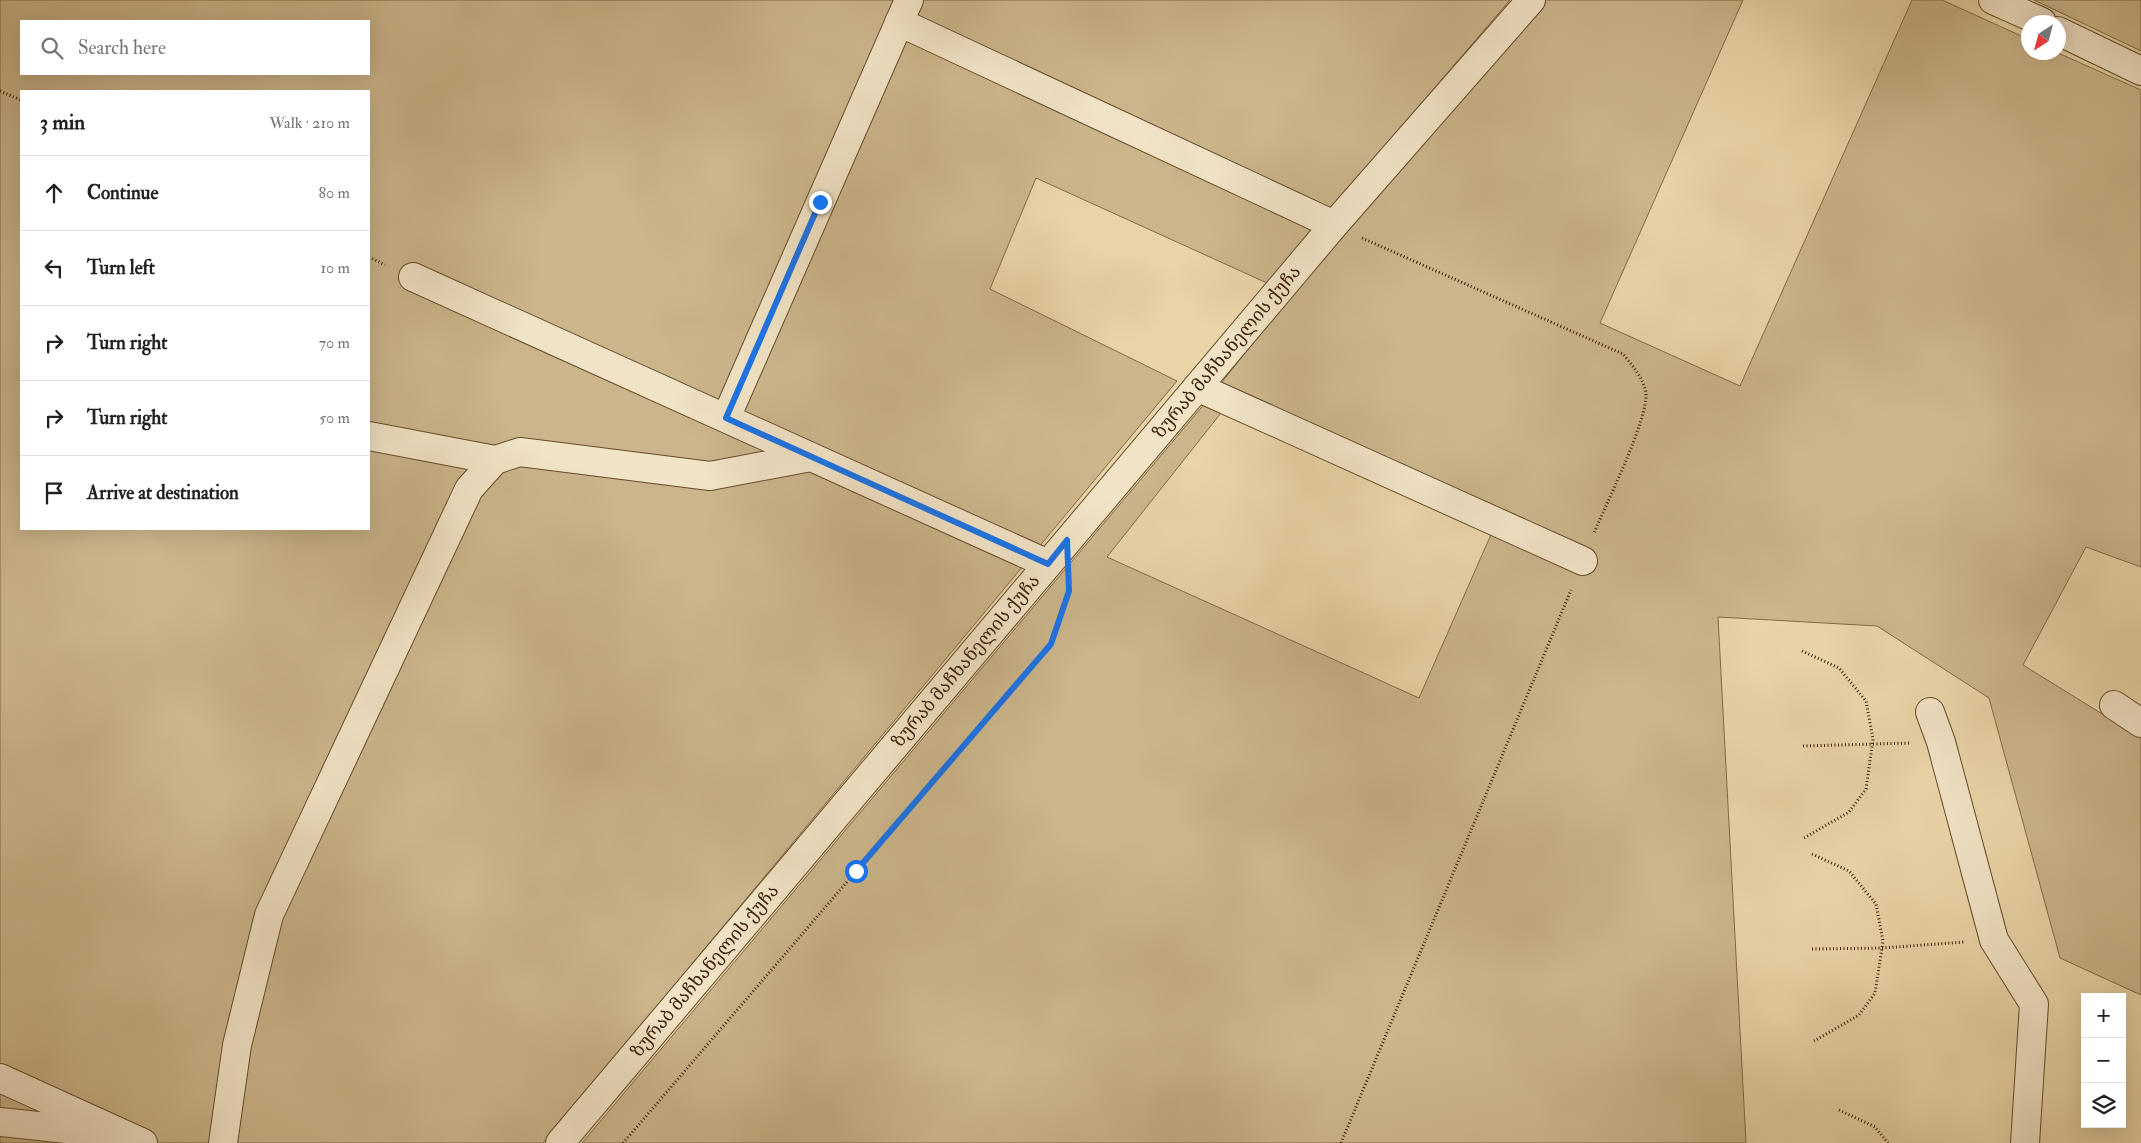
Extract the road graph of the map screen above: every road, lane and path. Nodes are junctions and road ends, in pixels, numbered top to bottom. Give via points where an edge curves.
1 (1531, 0) edge
2 (1993, 0) edge
3 (904, 11) edge
4 (2026, 15) edge
5 (2066, 35) edge
6 (2141, 71) edge
7 (0, 91) edge
8 (20, 100) edge
9 (1334, 225) junction
10 (413, 277) dead end
11 (1197, 387) junction
12 (726, 418) junction
13 (370, 436) edge
14 (811, 457) junction
15 (495, 460) junction
16 (1067, 540) junction
17 (1583, 561) junction
18 (1048, 564) junction
19 (1802, 651) dead end
20 (2114, 705) dead end
21 (1930, 712) dead end
22 (2141, 723) edge
23 (1940, 742) junction
24 (1873, 745) junction
25 (1803, 746) dead end
26 (1804, 838) dead end
27 (1812, 854) dead end
28 (1994, 940) junction
29 (1882, 948) junction
30 (1812, 949) dead end
31 (1814, 1041) dead end
32 (0, 1078) edge
33 (1839, 1110) dead end
34 (0, 1122) edge
35 (135, 1140) edge
36 (223, 1143) edge
37 (560, 1143) edge
38 (622, 1143) edge
39 (1340, 1143) edge
40 (1888, 1143) edge
41 (2025, 1143) edge

1 - 9 street, ზურაბ მაჩხანელის ქუჩა
2 - 4 street
3 - 9 street
3 - 12 street
5 - 6 street
7 - 8 path
9 - 11 street, ზურაბ მაჩხანელის ქუჩა
9 - 17 path via 1623,354 1634,367 1646,393 1642,418
10 - 12 street
11 - 16 street, ზურაბ მაჩხანელის ქუჩა
11 - 17 street
12 - 14 street
13 - 15 street
14 - 15 street via 710,476 520,452
14 - 18 street
15 - 36 street via 469,489 269,915 237,1044
16 - 18 street, ზურაბ მაჩხანელის ქუჩა
16 - 38 path via 1069,591 1051,644
17 - 39 path
18 - 37 street, ზურაბ მაჩხანელის ქუჩა
19 - 24 path via 1839,668 1866,702
20 - 22 street
21 - 23 street
23 - 24 path
23 - 28 street
24 - 25 path
24 - 26 path via 1866,789 1850,812
27 - 29 path via 1849,871 1876,904
28 - 29 path
28 - 41 street via 2034,1004
29 - 30 path
29 - 31 path via 1875,993 1859,1015
32 - 35 street
33 - 40 path via 1875,1127
34 - 35 street

